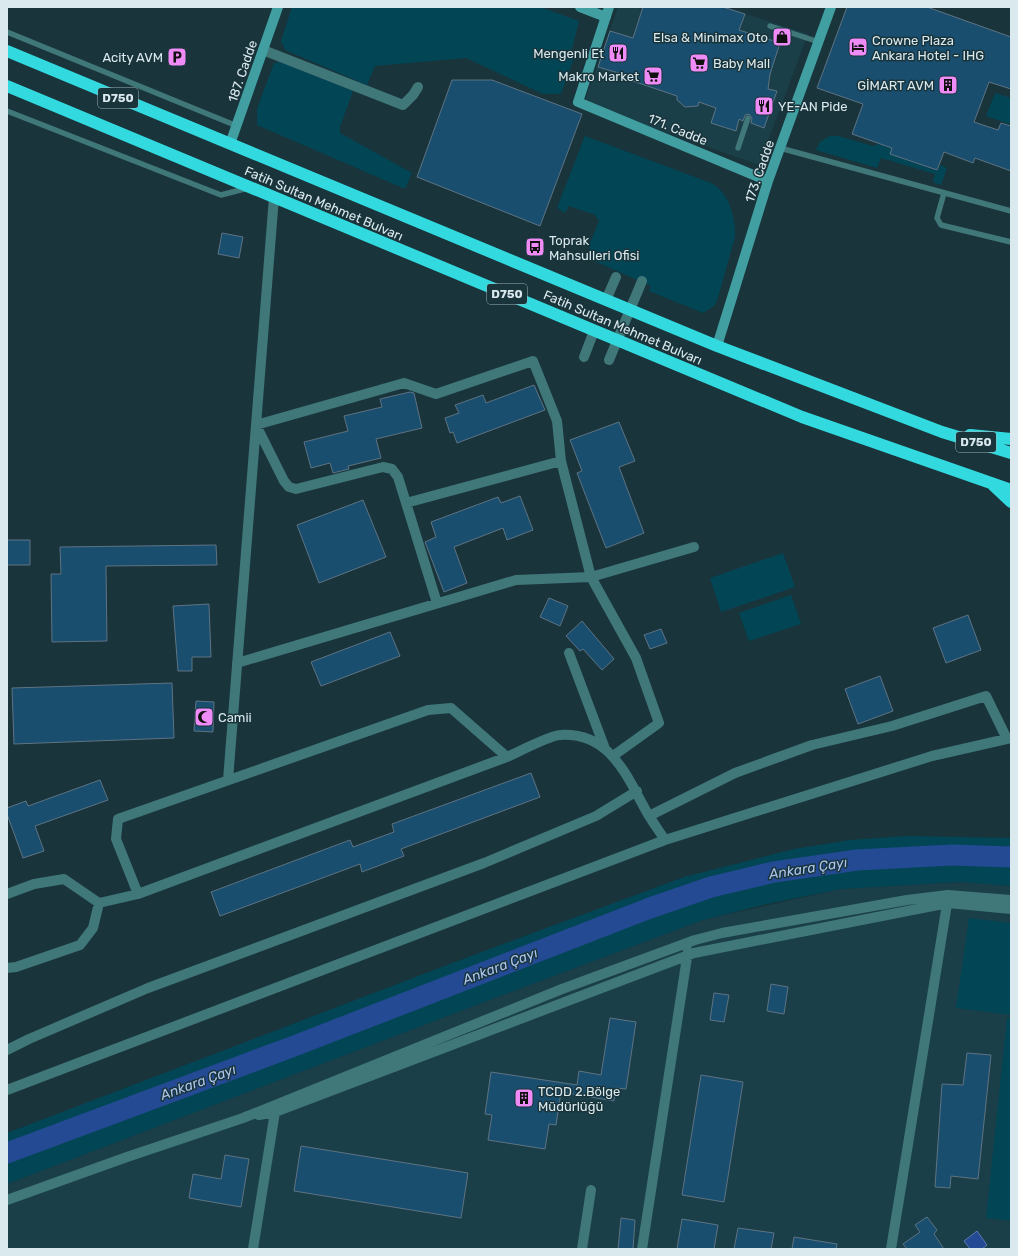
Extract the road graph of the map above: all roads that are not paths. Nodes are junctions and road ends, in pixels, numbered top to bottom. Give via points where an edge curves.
1 (278, 7) edge
2 (580, 7) edge
3 (831, 7) edge
4 (607, 12) edge
5 (770, 26) dead end
6 (7, 32) edge
7 (818, 42) junction
8 (263, 50) junction
9 (7, 51) edge
10 (7, 86) edge
11 (418, 87) dead end
12 (7, 111) edge
13 (748, 118) dead end
14 (237, 126) junction
15 (230, 144) junction
16 (738, 148) dead end
17 (780, 148) junction
18 (768, 181) junction
19 (250, 188) junction
20 (944, 193) junction
21 (274, 197) junction
22 (1011, 211) edge
23 (1011, 242) edge
24 (616, 276) dead end
25 (642, 281) dead end
26 (606, 300) junction
27 (594, 331) junction
28 (717, 346) junction
29 (584, 357) dead end
30 (609, 360) dead end
31 (256, 425) junction
32 (942, 432) junction
33 (1011, 439) edge
34 (1011, 453) edge
35 (562, 461) junction
36 (990, 482) junction
37 (1011, 490) edge
38 (1011, 502) edge
39 (406, 503) junction
40 (694, 547) dead end
41 (591, 577) junction
42 (437, 604) junction
43 (569, 653) dead end
44 (237, 663) junction
45 (1009, 738) edge
46 (604, 746) junction
47 (507, 756) junction
48 (613, 756) junction
49 (228, 780) junction
50 (636, 791) junction
51 (650, 816) junction
52 (665, 840) junction
53 (7, 894) edge
54 (138, 894) junction
55 (948, 899) junction
56 (1011, 900) edge
57 (99, 903) junction
58 (1011, 909) edge
59 (689, 942) junction
60 (687, 956) junction
61 (7, 968) edge
62 (7, 1050) edge
63 (7, 1090) edge
64 (274, 1108) junction
65 (591, 1190) dead end
66 (7, 1200) edge
67 (253, 1249) edge
68 (582, 1249) edge
69 (642, 1249) edge
70 (891, 1249) edge

1 - 8 street, 187. Cadde
2 - 4 street
3 - 7 street, 173. Cadde
4 - 18 street, 171. Cadde via 578,102
5 - 7 lane
6 - 14 lane
7 - 17 street, 173. Cadde
8 - 11 street via 403,105
8 - 14 street, 187. Cadde
9 - 15 highway, Fatih Sultan Mehmet Bulvarı / D750
10 - 19 highway, Fatih Sultan Mehmet Bulvarı / D750
12 - 19 lane via 220,195
13 - 16 lane
14 - 15 street, 187. Cadde
15 - 26 highway, Fatih Sultan Mehmet Bulvarı / D750
17 - 18 street, 173. Cadde
17 - 20 lane
18 - 28 street, 173. Cadde
19 - 21 highway, Fatih Sultan Mehmet Bulvarı / D750
20 - 22 lane
20 - 23 lane via 937,218 940,225
21 - 27 highway, Fatih Sultan Mehmet Bulvarı / D750
21 - 31 street
24 - 26 street
25 - 30 street
26 - 28 highway, Fatih Sultan Mehmet Bulvarı / D750
27 - 29 street
27 - 36 highway, Fatih Sultan Mehmet Bulvarı / D750 via 802,417
28 - 32 highway, Fatih Sultan Mehmet Bulvarı / D750
31 - 35 street via 404,383 436,394 533,361 558,421
31 - 39 street via 289,487 296,489 383,467 392,469 398,477
31 - 44 street
32 - 33 highway
32 - 34 highway, Fatih Sultan Mehmet Bulvarı / D750
35 - 39 street
35 - 41 street
36 - 37 highway, Fatih Sultan Mehmet Bulvarı / D750
36 - 38 highway
39 - 42 street
40 - 41 street
41 - 42 street via 516,580
41 - 48 street via 636,658 659,723
42 - 44 street
43 - 46 street
44 - 49 street
45 - 51 street via 986,696 892,726 812,745 735,773
45 - 52 street via 932,756
46 - 47 street via 585,738 560,735
46 - 48 street
47 - 49 street via 451,708 428,710
47 - 54 street
48 - 50 street via 621,764
49 - 54 street via 118,819 116,839
50 - 51 street
50 - 62 street via 596,816 484,864 148,988 29,1038
51 - 52 street
52 - 63 street
53 - 57 street via 34,884 64,879
54 - 57 street
55 - 56 street
55 - 58 street
55 - 59 street via 907,900 722,933
55 - 60 street
55 - 70 street
57 - 61 street via 93,928 80,945
59 - 60 street
59 - 64 street via 562,989
60 - 64 street
60 - 69 street
64 - 66 street
64 - 67 street
65 - 68 street

